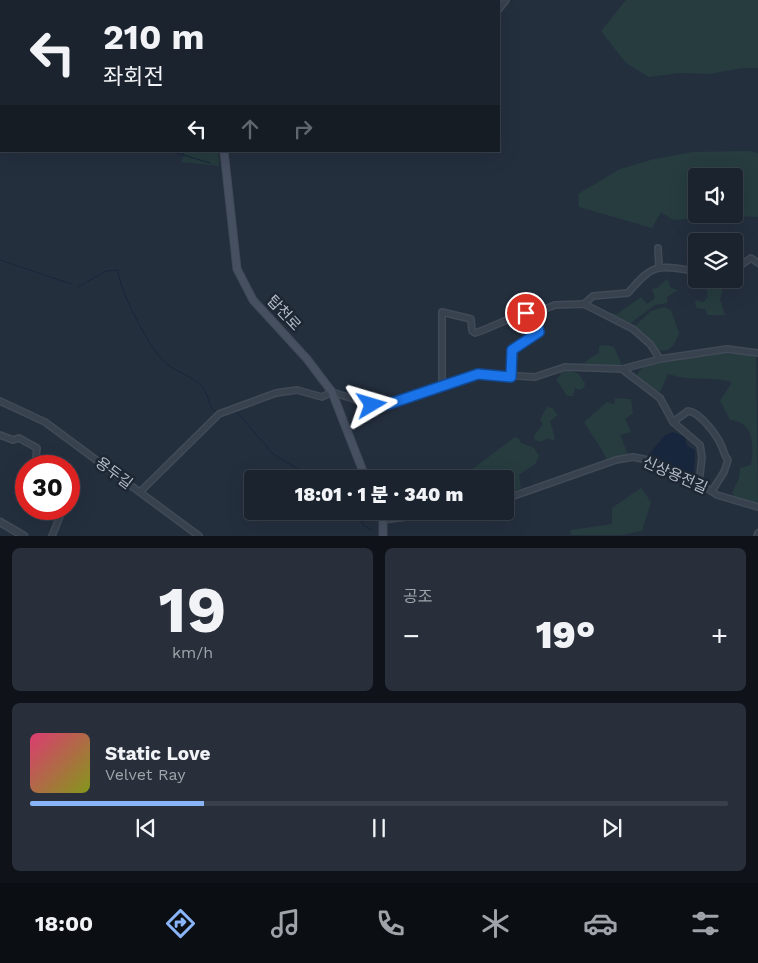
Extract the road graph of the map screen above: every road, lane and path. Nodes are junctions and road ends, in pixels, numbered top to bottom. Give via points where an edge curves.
1 (224, 152) edge
2 (658, 248) dead end
3 (758, 263) edge
4 (743, 264) edge
5 (659, 267) junction
6 (688, 270) edge
7 (584, 304) junction
8 (534, 313) junction
9 (758, 353) edge
10 (660, 359) junction
11 (622, 369) junction
12 (511, 377) junction
13 (442, 385) junction
14 (332, 392) junction
15 (0, 401) edge
16 (673, 422) junction
17 (0, 435) edge
18 (36, 455) edge
19 (362, 470) edge
20 (699, 483) junction
21 (712, 491) junction
22 (140, 492) junction
23 (514, 496) edge
24 (758, 506) edge
25 (59, 520) edge
26 (383, 520) edge
27 (0, 522) edge
28 (24, 536) edge
29 (52, 536) edge
30 (199, 536) edge
31 (383, 536) edge

1 - 14 main road, 탑천로 via 235,258 241,279 252,300 307,359
2 - 5 street
3 - 4 street via 751,258
5 - 6 street
5 - 7 street via 644,274 628,293 593,296
7 - 8 street via 555,305
7 - 10 street via 633,329 650,344
8 - 12 street via 539,332 512,350
8 - 13 street via 526,313 475,333 471,319 442,312
9 - 10 street via 727,349
10 - 11 street
11 - 12 street via 565,367 535,377
11 - 16 street via 660,398
12 - 13 street via 478,374
13 - 14 street via 389,404 372,405
14 - 19 main road, 탑천로
14 - 22 street via 322,397 297,390 276,394 219,414
15 - 22 street, 용두길 via 44,422
16 - 20 street via 700,444
16 - 21 street via 693,411 704,419 723,448 728,460
17 - 18 street via 13,440 19,438 37,448
20 - 21 street, 신상용전길
20 - 23 street, 신상용전길 via 648,460 633,457
21 - 24 street, 신상용전길
22 - 30 street, 용두길
25 - 29 street
26 - 31 main road
27 - 28 street

